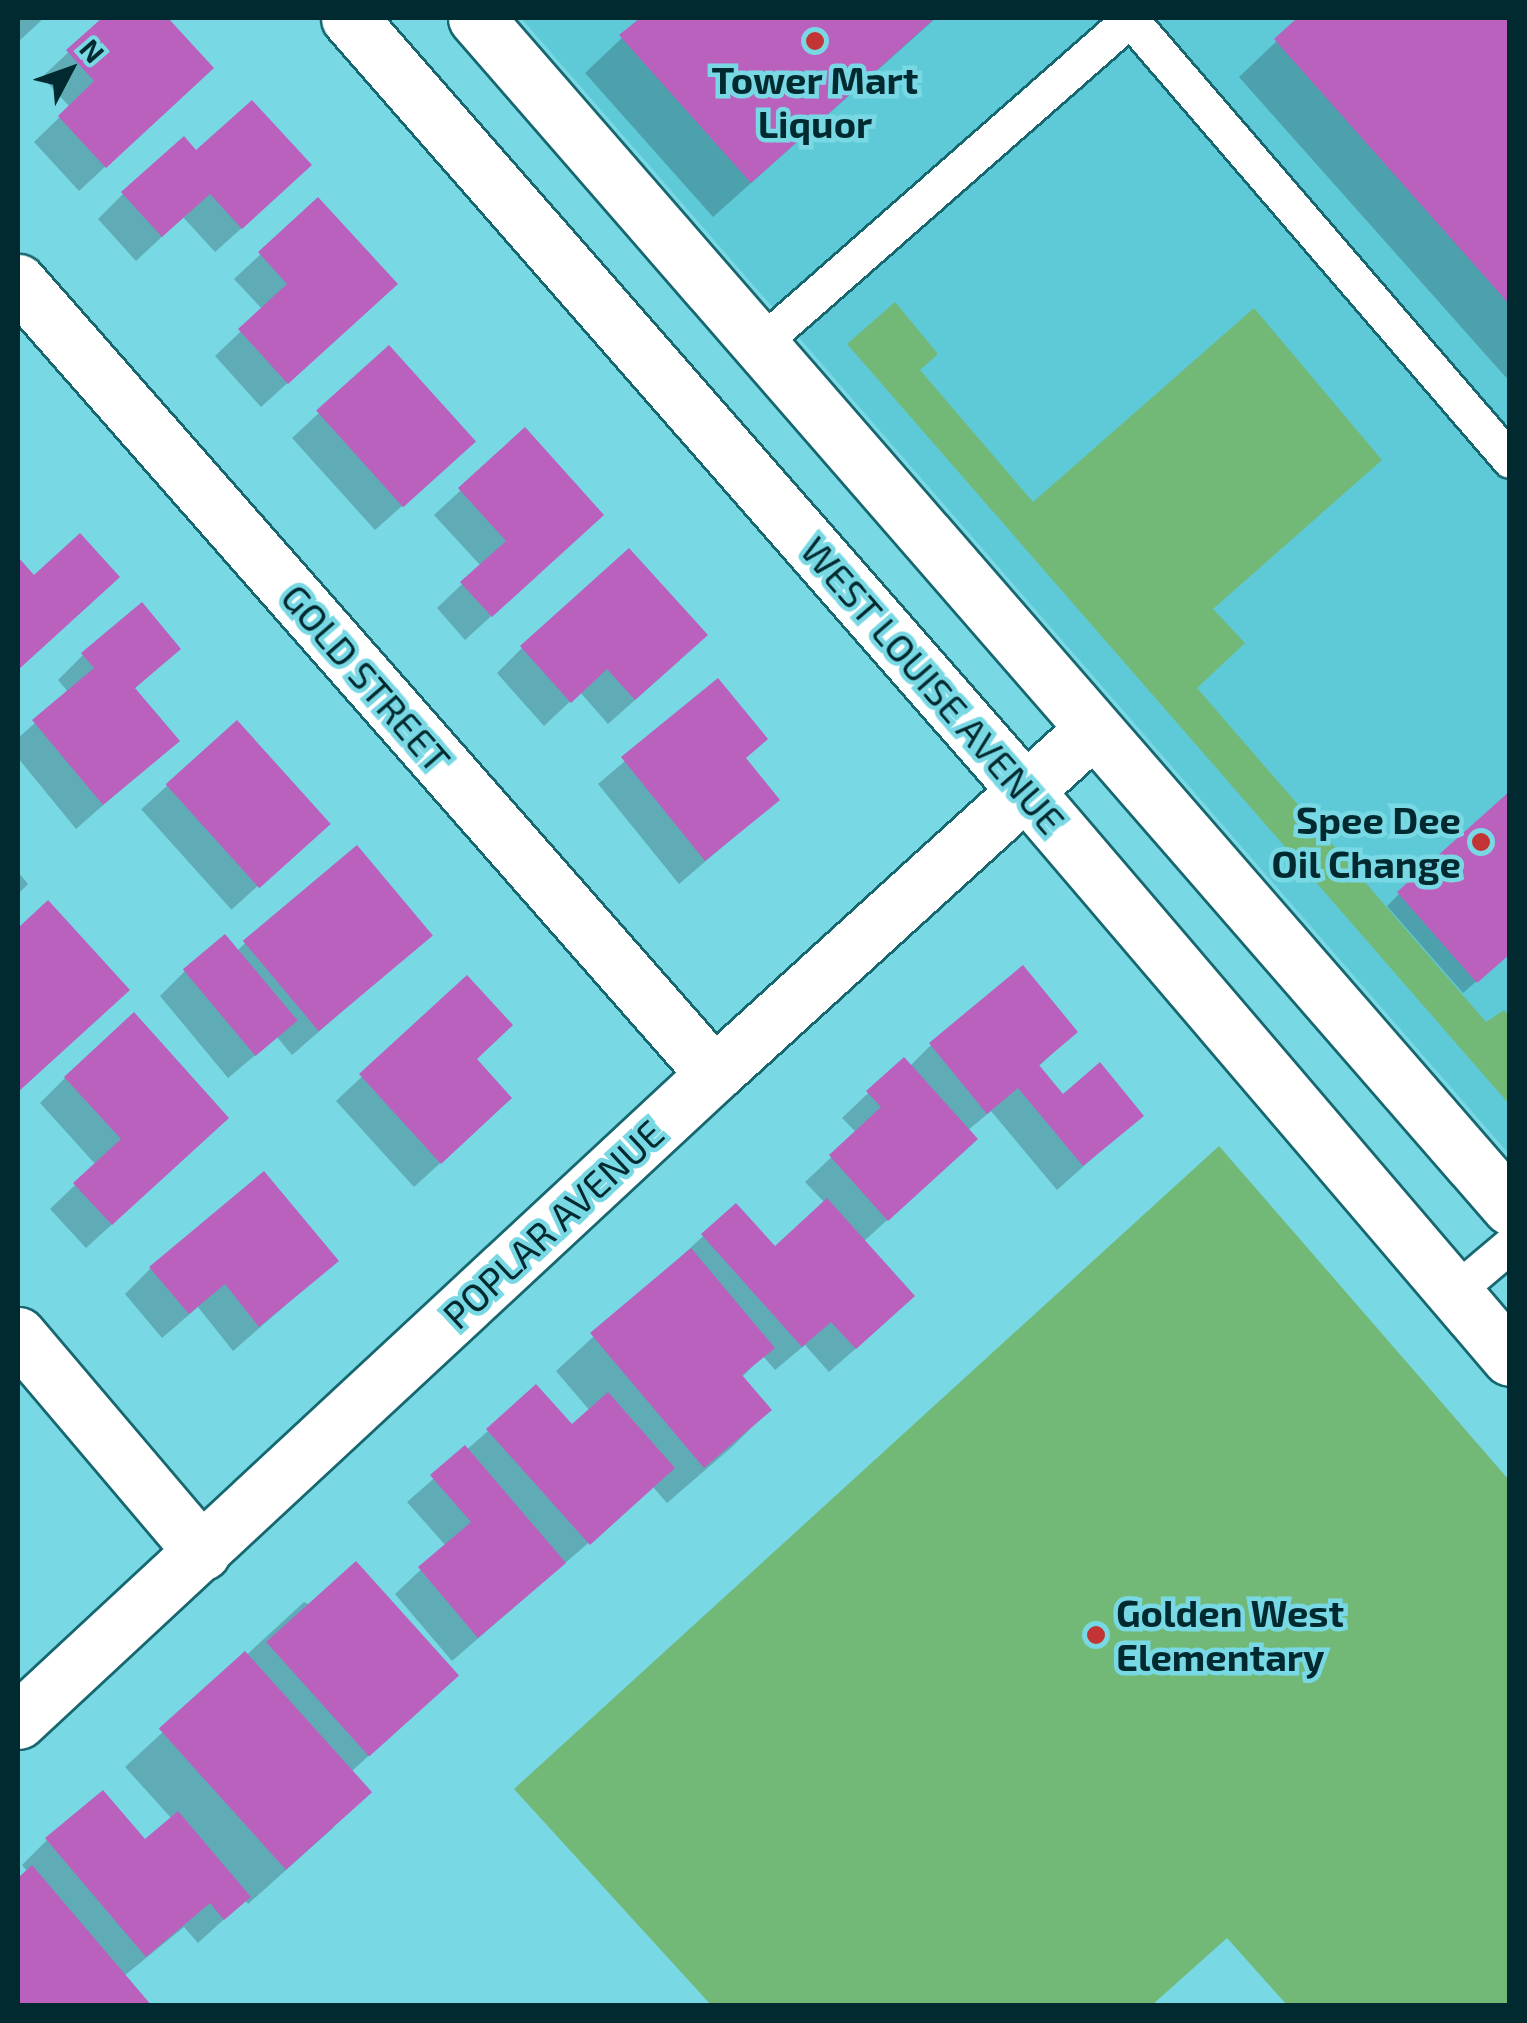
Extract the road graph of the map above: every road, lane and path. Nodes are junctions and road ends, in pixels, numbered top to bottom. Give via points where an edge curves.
1 (349, 18) edge
2 (476, 18) edge
3 (1131, 18) edge
4 (18, 282) edge
5 (760, 344) junction
6 (1510, 460) edge
7 (1092, 730) junction
8 (1024, 789) junction
9 (714, 1074) junction
10 (1510, 1207) edge
11 (1510, 1245) edge
12 (1453, 1293) junction
13 (18, 1335) edge
14 (1510, 1358) edge
15 (202, 1552) junction
16 (18, 1721) edge

1 - 8 main road, WEST LOUISE AVENUE
2 - 5 main road
3 - 5 lane
3 - 6 lane
4 - 9 main road, GOLD STREET
5 - 7 main road
7 - 8 main road, POPLAR AVENUE
7 - 10 main road
8 - 9 main road, POPLAR AVENUE
8 - 12 main road, WEST LOUISE AVENUE
9 - 15 main road, POPLAR AVENUE
11 - 12 lane
12 - 14 main road, WEST LOUISE AVENUE
13 - 15 main road
15 - 16 main road, POPLAR AVENUE

